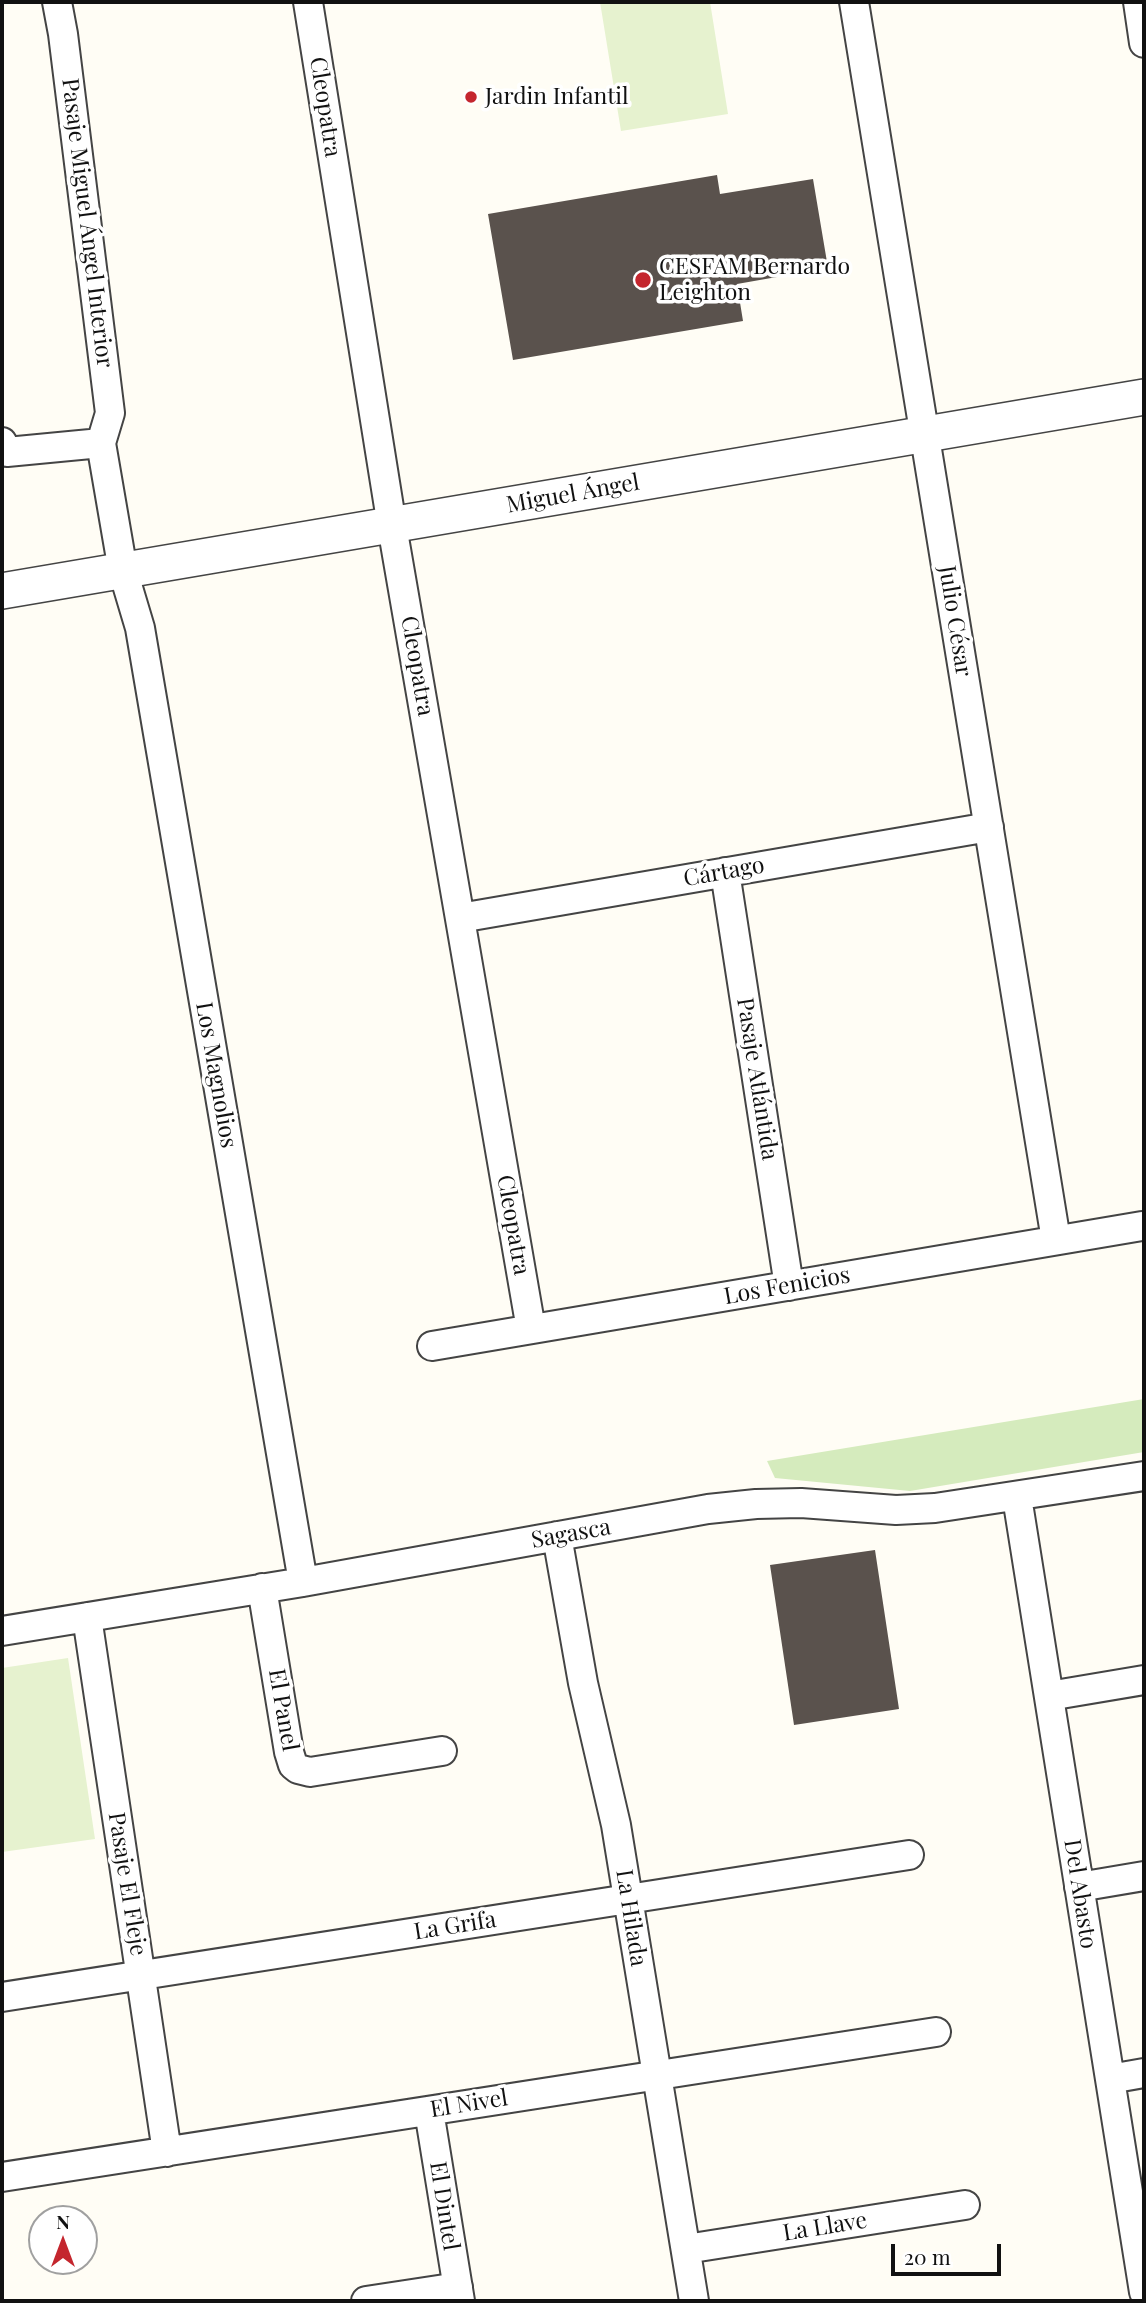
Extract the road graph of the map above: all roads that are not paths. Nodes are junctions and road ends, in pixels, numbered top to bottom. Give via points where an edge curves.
1 (57, 2) edge
2 (308, 2) edge
3 (854, 2) edge
4 (1138, 2) edge
5 (1144, 43) edge
6 (1144, 397) edge
7 (924, 433) junction
8 (2, 442) edge
9 (101, 443) junction
10 (392, 526) junction
11 (123, 571) junction
12 (2, 591) edge
13 (989, 827) junction
14 (725, 872) junction
15 (460, 918) junction
16 (1142, 1226) dead end
17 (1056, 1240) junction
18 (789, 1286) junction
19 (531, 1329) junction
20 (432, 1346) dead end
21 (1144, 1476) edge
22 (1017, 1497) junction
23 (557, 1536) junction
24 (303, 1582) junction
25 (262, 1588) junction
26 (87, 1617) junction
27 (2, 1631) edge
28 (1144, 1681) edge
29 (1049, 1696) junction
30 (442, 1751) dead end
31 (909, 1855) dead end
32 (1144, 1876) edge
33 (1079, 1886) junction
34 (628, 1899) junction
35 (141, 1976) junction
36 (2, 1997) edge
37 (936, 2032) dead end
38 (1144, 2073) edge
39 (657, 2076) junction
40 (1110, 2079) junction
41 (429, 2110) junction
42 (167, 2152) junction
43 (2, 2178) edge
44 (965, 2205) dead end
45 (686, 2249) junction
46 (1144, 2290) edge
47 (459, 2294) edge
48 (366, 2301) edge
49 (694, 2301) edge

1 - 9 street, Pasaje Miguel Ángel Interior via 110,413
2 - 10 street, Cleopatra
3 - 7 street, Julio César
4 - 5 street
6 - 7 street, Miguel Ángel
7 - 10 street, Miguel Ángel
7 - 13 street, Julio César
8 - 9 street via 7,452
9 - 11 street, Pasaje Miguel Ángel Interior
10 - 11 street, Miguel Ángel
10 - 15 street, Cleopatra
11 - 12 street, Miguel Ángel
11 - 24 street, Los Magnolios via 140,628
13 - 14 street, Cártago
13 - 17 street, Julio César
14 - 15 street, Cártago
14 - 18 street, Pasaje Atlántida
15 - 19 street, Cleopatra
16 - 17 street, Los Fenicios
17 - 18 street, Los Fenicios
18 - 19 street, Los Fenicios
19 - 20 street, Los Fenicios
21 - 22 street, Sagasca
22 - 23 street, Sagasca via 896,1510 755,1504
22 - 29 street, Del Abasto
23 - 24 street, Sagasca
23 - 34 street, La Hilada
24 - 25 street, Sagasca
25 - 26 street, Sagasca
25 - 30 street, El Panel via 291,1759 298,1769 310,1772
26 - 27 street, Sagasca
26 - 35 street, Pasaje El Fleje
28 - 29 street
29 - 33 street, Del Abasto
31 - 34 street, La Grifa
32 - 33 street
33 - 40 street, Del Abasto
34 - 35 street, La Grifa
34 - 39 street, La Hilada
35 - 36 street, La Grifa
35 - 42 street, Pasaje El Fleje
37 - 39 street, El Nivel
38 - 40 street
39 - 41 street, El Nivel
39 - 45 street, La Hilada
40 - 46 street, Del Abasto
41 - 42 street, El Nivel
41 - 47 street, El Dintel
42 - 43 street, El Nivel
44 - 45 street, La Llave
45 - 49 street, La Hilada
47 - 48 street

